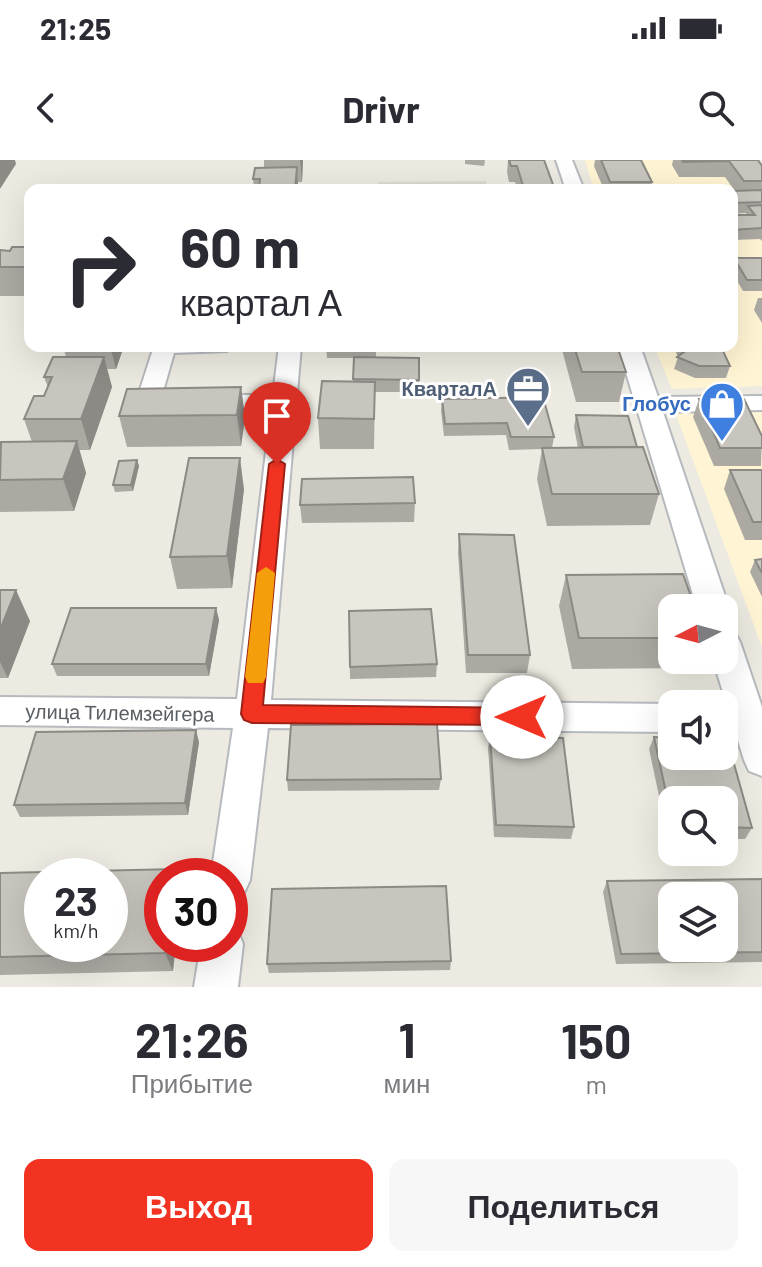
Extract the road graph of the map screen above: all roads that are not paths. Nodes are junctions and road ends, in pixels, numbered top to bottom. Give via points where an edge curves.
1 (564, 160) edge
2 (573, 184) edge
3 (163, 352) edge
4 (289, 352) edge
5 (631, 352) edge
6 (284, 402) junction
7 (762, 403) edge
8 (648, 405) junction
9 (709, 594) edge
10 (733, 674) edge
11 (0, 711) edge
12 (252, 714) junction
13 (658, 718) edge
14 (750, 732) edge
15 (233, 858) edge
16 (219, 962) edge
17 (216, 987) edge

1 - 2 street
3 - 6 street via 148,402
4 - 6 street
5 - 8 street
6 - 12 street
7 - 8 street
8 - 9 street
10 - 14 street
11 - 12 street, улица Тилемзейгера
12 - 13 street, улица Тилемзейгера
12 - 15 street
16 - 17 street

